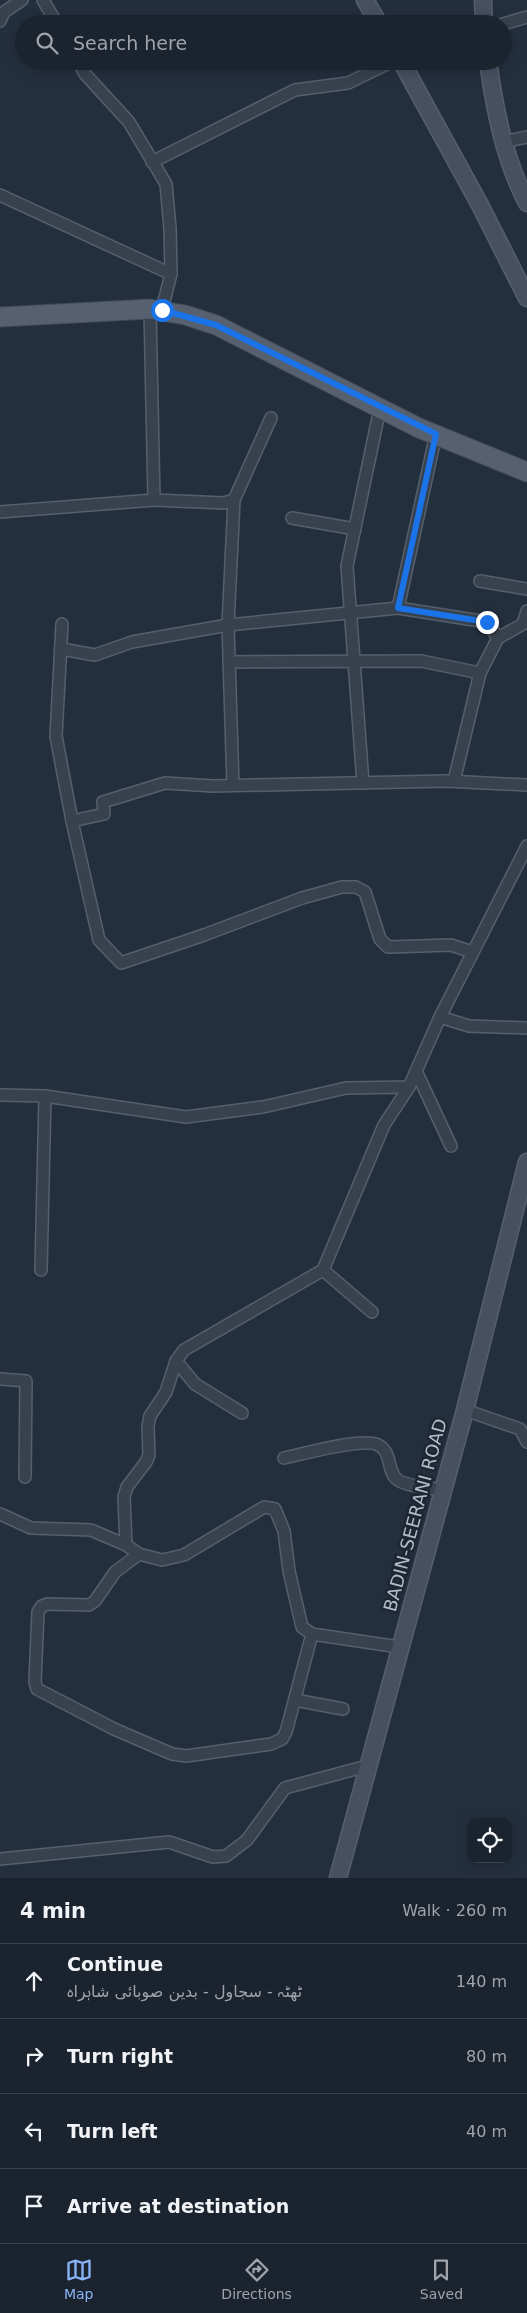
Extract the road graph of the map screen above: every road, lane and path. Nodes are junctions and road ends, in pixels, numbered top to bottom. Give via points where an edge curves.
1 (22, 0) edge
2 (43, 0) edge
3 (365, 0) edge
4 (483, 0) edge
5 (52, 15) edge
6 (374, 15) edge
7 (484, 15) edge
8 (527, 17) edge
9 (0, 21) edge
10 (512, 21) edge
11 (83, 70) edge
12 (374, 70) edge
13 (406, 70) edge
14 (489, 70) edge
15 (527, 137) edge
16 (503, 142) junction
17 (152, 162) junction
18 (0, 196) edge
19 (527, 202) edge
20 (171, 274) junction
21 (527, 298) edge
22 (156, 309) junction
23 (0, 317) edge
24 (380, 408) junction
25 (271, 418) dead end
26 (436, 434) junction
27 (527, 472) edge
28 (154, 500) junction
29 (234, 500) junction
30 (0, 512) edge
31 (292, 518) dead end
32 (355, 528) junction
33 (480, 581) dead end
34 (527, 589) edge
35 (398, 608) junction
36 (527, 611) edge
37 (351, 612) junction
38 (62, 624) dead end
39 (228, 625) junction
40 (525, 626) edge
41 (498, 638) junction
42 (61, 649) junction
43 (230, 662) junction
44 (354, 662) junction
45 (480, 673) junction
46 (454, 782) junction
47 (363, 783) junction
48 (233, 785) junction
49 (527, 785) edge
50 (72, 821) junction
51 (527, 846) edge
52 (472, 952) junction
53 (440, 1017) junction
54 (527, 1028) edge
55 (416, 1072) junction
56 (409, 1087) junction
57 (0, 1095) edge
58 (45, 1096) junction
59 (451, 1146) dead end
60 (527, 1162) edge
61 (41, 1270) dead end
62 (323, 1270) junction
63 (372, 1312) dead end
64 (176, 1361) junction
65 (0, 1379) edge
66 (465, 1410) junction
67 (242, 1413) dead end
68 (524, 1430) edge
69 (527, 1442) edge
70 (284, 1458) dead end
71 (25, 1477) dead end
72 (442, 1490) junction
73 (0, 1514) edge
74 (126, 1545) junction
75 (138, 1554) junction
76 (312, 1634) junction
77 (399, 1647) junction
78 (295, 1700) junction
79 (343, 1709) dead end
80 (368, 1766) junction
81 (0, 1859) edge
82 (338, 1878) edge

1 - 9 street via 4,12
2 - 5 street
3 - 6 street
4 - 7 street
8 - 10 street
11 - 17 street via 129,122
12 - 17 street via 348,83 294,90
13 - 21 street
14 - 16 street via 494,109
15 - 16 street
16 - 19 street
17 - 20 street via 166,184
18 - 20 street
20 - 22 street
22 - 23 main road
22 - 24 main road via 216,325
22 - 28 street
24 - 26 main road
24 - 32 street
25 - 29 street
26 - 27 main road
26 - 35 street
28 - 29 street via 224,503
28 - 30 street
29 - 39 street
31 - 32 street
32 - 37 street via 348,566
33 - 34 street
35 - 37 street
35 - 41 street via 487,622
36 - 40 street
37 - 39 street
37 - 44 street
38 - 42 street
39 - 42 street via 132,642 95,654
39 - 43 street
40 - 41 street
41 - 45 street
42 - 50 street via 56,736
43 - 44 street
43 - 48 street
44 - 45 street via 421,662
44 - 47 street
45 - 46 street
46 - 47 street
46 - 49 street
47 - 48 street
48 - 50 street via 165,783 103,802 104,814
50 - 52 street via 99,940 121,963 302,898 342,887 356,887 365,892 380,939 388,947 451,945
51 - 52 street
52 - 53 street
53 - 54 street via 469,1026
53 - 55 street
55 - 56 street
55 - 59 street
56 - 58 street via 346,1088 263,1107 186,1117
56 - 62 street via 384,1125
57 - 58 street
58 - 61 street
60 - 66 street, BADIN-SEERANI ROAD
62 - 63 street
62 - 64 street via 184,1350
64 - 67 street via 195,1384
64 - 74 street via 166,1392 150,1416 146,1462 127,1487
65 - 71 street via 26,1382
66 - 68 street
66 - 72 street, BADIN-SEERANI ROAD
68 - 69 street
70 - 72 street via 363,1442 377,1444 386,1451 394,1477 400,1482
72 - 77 street, BADIN-SEERANI ROAD
73 - 74 street via 32,1528 91,1530
74 - 75 street
75 - 76 street via 162,1560 184,1555 264,1507 275,1509 284,1531 302,1627
75 - 78 street via 115,1572 90,1605 42,1606 38,1612 37,1689 114,1729 172,1754 186,1756 282,1740
76 - 77 street
76 - 78 street
77 - 80 street, BADIN-SEERANI ROAD
78 - 79 street
80 - 81 street via 285,1788 247,1840 226,1856 213,1857 170,1842
80 - 82 street, BADIN-SEERANI ROAD

